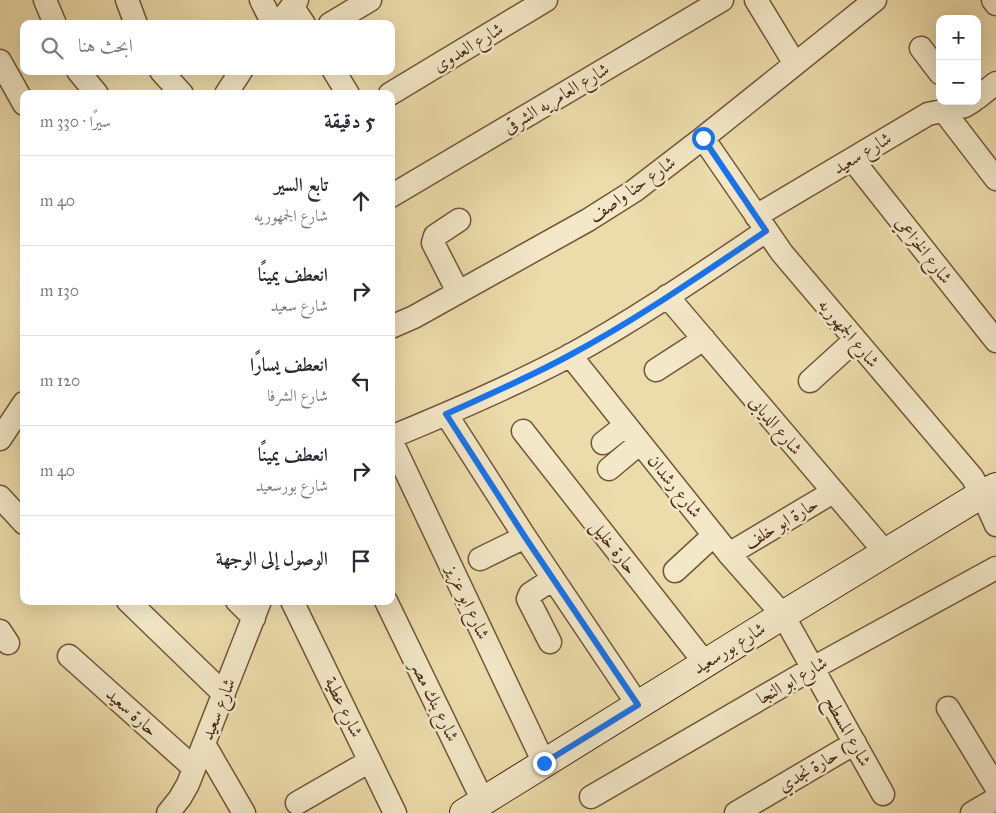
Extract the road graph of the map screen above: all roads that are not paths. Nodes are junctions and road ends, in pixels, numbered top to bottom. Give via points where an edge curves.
1 (45, 0) edge
2 (127, 0) edge
3 (261, 0) edge
4 (370, 0) edge
5 (546, 0) edge
6 (722, 0) edge
7 (756, 0) edge
8 (875, 0) edge
9 (993, 0) edge
10 (996, 4) edge
11 (298, 10) edge
12 (53, 20) edge
13 (134, 20) edge
14 (271, 20) edge
15 (284, 20) edge
16 (337, 20) edge
17 (921, 48) dead end
18 (0, 61) edge
19 (795, 64) junction
20 (936, 68) edge
21 (81, 75) edge
22 (165, 75) edge
23 (238, 75) edge
24 (336, 75) edge
25 (996, 83) edge
26 (94, 90) edge
27 (178, 90) edge
28 (229, 90) edge
29 (346, 90) edge
30 (395, 91) edge
31 (981, 92) edge
32 (20, 97) edge
33 (957, 105) edge
34 (965, 105) edge
35 (703, 138) junction
36 (852, 159) junction
37 (996, 179) edge
38 (395, 194) edge
39 (459, 220) dead end
40 (761, 223) junction
41 (458, 292) junction
42 (667, 296) junction
43 (395, 325) edge
44 (704, 339) junction
45 (855, 340) junction
46 (996, 341) edge
47 (570, 355) junction
48 (656, 370) dead end
49 (810, 380) dead end
50 (20, 411) edge
51 (446, 414) junction
52 (626, 425) junction
53 (523, 431) dead end
54 (395, 437) edge
55 (0, 439) edge
56 (603, 442) dead end
57 (640, 443) junction
58 (395, 447) edge
59 (609, 469) dead end
60 (989, 490) edge
61 (833, 492) junction
62 (0, 497) edge
63 (20, 519) edge
64 (996, 525) edge
65 (714, 535) junction
66 (525, 537) junction
67 (885, 552) junction
68 (729, 554) junction
69 (480, 559) dead end
70 (996, 568) edge
71 (674, 571) dead end
72 (553, 579) junction
73 (132, 605) edge
74 (294, 605) edge
75 (388, 605) edge
76 (257, 610) edge
77 (783, 615) junction
78 (550, 642) dead end
79 (70, 656) dead end
80 (705, 663) junction
81 (813, 668) junction
82 (224, 694) junction
83 (638, 705) junction
84 (948, 708) dead end
85 (855, 743) junction
86 (204, 744) junction
87 (370, 761) junction
88 (544, 763) junction
89 (194, 768) junction
90 (996, 787) edge
91 (883, 794) dead end
92 (591, 797) dead end
93 (996, 799) edge
94 (296, 803) dead end
95 (484, 806) edge
96 (168, 813) edge
97 (244, 813) edge
98 (395, 813) edge
99 (736, 813) edge
100 (972, 813) edge

1 - 12 street
2 - 13 street
3 - 14 street
4 - 16 street
5 - 30 street, شارع العدوى
6 - 38 street, شارع العامريه الشرقى
7 - 19 street
8 - 19 street, شارع حنا واصف
9 - 10 street
11 - 15 street
17 - 20 street
18 - 32 street
19 - 35 street, شارع حنا واصف
21 - 26 street
22 - 27 street
23 - 28 street
24 - 29 street
25 - 31 street, شارع سعيد
33 - 36 street, شارع سعيد via 928,114
34 - 37 street
35 - 40 street, شارع الجمهوريه
35 - 41 street, شارع حنا واصف via 612,206
36 - 40 street, شارع سعيد
36 - 46 street, شارع الخزاعي
39 - 41 street via 435,236 433,243
40 - 42 street, شارع سعيد
40 - 45 street, شارع الجمهوريه
41 - 43 street, شارع حنا واصف
42 - 44 street, شارع الديابى
42 - 47 street, شارع سعيد
44 - 48 street
44 - 61 street, شارع الديابى
45 - 49 street
45 - 60 street, شارع الجمهوريه via 972,477
47 - 51 street, شارع سعيد
47 - 52 street, شارع رشدان
50 - 55 street
51 - 54 street, شارع سعيد
51 - 66 street
52 - 56 street
52 - 57 street, شارع رشدان
53 - 80 street, حارة خليل
57 - 59 street
57 - 65 street, شارع رشدان
58 - 88 street, شارع ابو عزيز
60 - 64 street, شارع الجمهوريه
60 - 67 main road, شارع بورسعيد
61 - 67 street, شارع الديابى
61 - 68 street, حارة ابو خلف
62 - 63 street
65 - 68 street, شارع رشدان
65 - 71 street
66 - 69 street
66 - 72 street
67 - 77 main road, شارع بورسعيد
68 - 77 street, شارع رشدان
70 - 81 street, شارع ابو النجا
72 - 78 street via 530,594 528,599
72 - 83 street
73 - 82 street
74 - 87 street, شارع عطية
75 - 95 street, شارع بنك مصر
76 - 82 street, شارع سعيد
77 - 80 main road, شارع بورسعيد
77 - 81 street, شارع المسطح
79 - 89 street, حارة سعيد
80 - 83 main road, شارع بورسعيد
81 - 85 street, شارع المسطح
81 - 92 street, شارع ابو النجا
82 - 86 street, شارع سعيد
83 - 88 main road, شارع بورسعيد
84 - 90 street
85 - 91 street, شارع المسطح
85 - 99 street, حارة نجدي
86 - 89 street, شارع سعيد
86 - 97 street
87 - 94 street
87 - 98 street, شارع عطية
88 - 95 main road, شارع بورسعيد
89 - 96 street, شارع سعيد via 180,798
93 - 100 street

